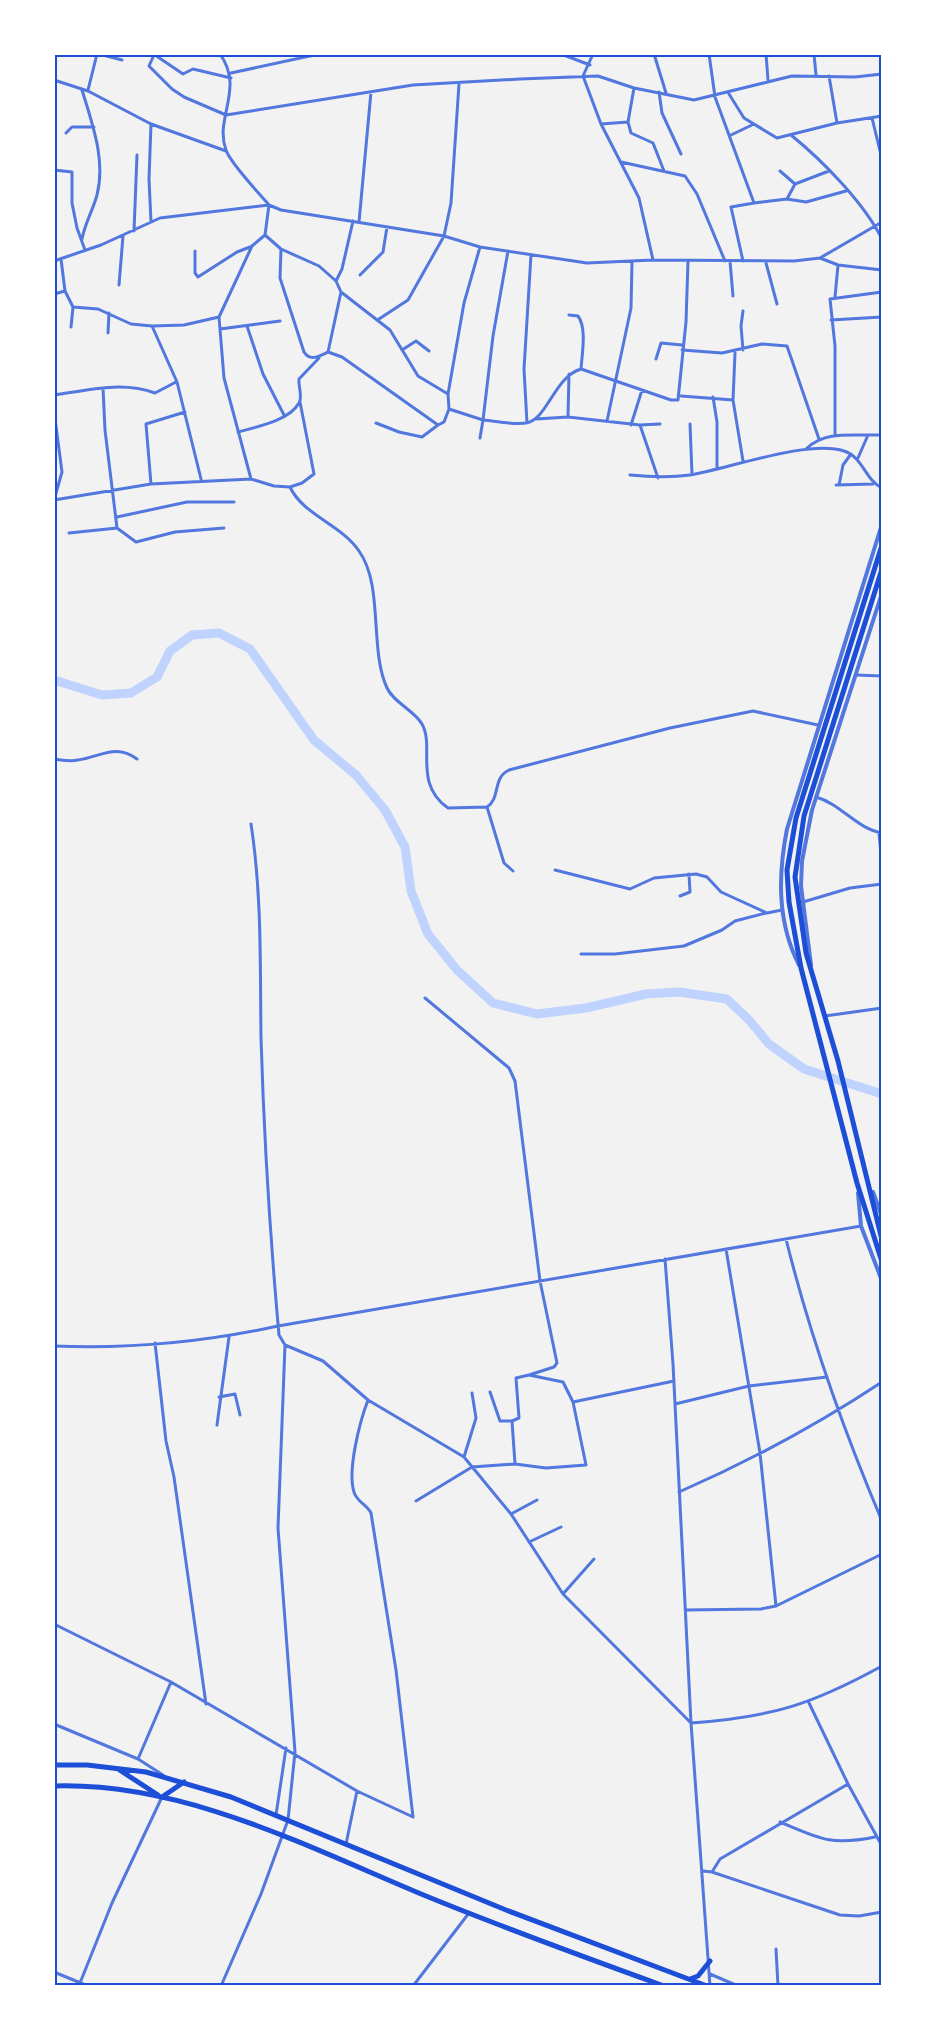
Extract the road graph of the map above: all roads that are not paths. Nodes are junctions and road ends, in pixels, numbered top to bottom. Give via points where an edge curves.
1 (98, 54) edge
2 (154, 54) edge
3 (220, 54) edge
4 (319, 54) edge
5 (561, 54) edge
6 (593, 54) edge
7 (654, 54) edge
8 (710, 54) edge
9 (766, 54) edge
10 (814, 54) edge
11 (122, 60) dead end
12 (590, 65) junction
13 (231, 73) junction
14 (882, 74) edge
15 (816, 75) junction
16 (583, 76) junction
17 (829, 76) junction
18 (231, 78) junction
19 (54, 80) edge
20 (768, 80) junction
21 (459, 84) junction
22 (634, 88) junction
23 (82, 89) junction
24 (88, 90) junction
25 (659, 91) junction
26 (371, 92) junction
27 (666, 93) junction
28 (728, 93) junction
29 (716, 97) junction
30 (226, 115) junction
31 (882, 116) edge
32 (872, 118) junction
33 (628, 122) junction
34 (837, 123) junction
35 (151, 124) junction
36 (601, 124) junction
37 (754, 124) junction
38 (93, 127) junction
39 (66, 133) dead end
40 (730, 135) junction
41 (791, 135) junction
42 (226, 150) junction
43 (681, 154) dead end
44 (137, 155) dead end
45 (882, 159) edge
46 (621, 162) junction
47 (54, 170) edge
48 (664, 171) junction
49 (780, 171) dead end
50 (829, 171) junction
51 (795, 184) junction
52 (846, 191) junction
53 (787, 199) junction
54 (754, 203) junction
55 (269, 205) junction
56 (353, 221) junction
57 (151, 222) junction
58 (359, 222) junction
59 (882, 222) edge
60 (875, 225) junction
61 (387, 227) junction
62 (134, 231) junction
63 (265, 235) junction
64 (123, 236) junction
65 (444, 236) junction
66 (82, 239) junction
67 (882, 239) edge
68 (252, 246) junction
69 (480, 247) junction
70 (281, 249) junction
71 (85, 250) junction
72 (195, 251) dead end
73 (508, 251) junction
74 (531, 255) junction
75 (819, 258) junction
76 (61, 259) junction
77 (653, 260) junction
78 (54, 261) edge
79 (688, 261) junction
80 (725, 261) junction
81 (730, 261) junction
82 (743, 261) junction
83 (632, 262) junction
84 (766, 262) junction
85 (838, 265) junction
86 (882, 270) edge
87 (360, 275) dead end
88 (336, 281) junction
89 (119, 285) dead end
90 (65, 291) junction
91 (340, 291) junction
92 (882, 292) edge
93 (54, 294) edge
94 (733, 296) dead end
95 (835, 297) junction
96 (777, 304) dead end
97 (72, 307) junction
98 (742, 311) dead end
99 (109, 313) junction
100 (569, 315) dead end
101 (219, 317) junction
102 (882, 317) edge
103 (379, 319) junction
104 (831, 320) junction
105 (280, 321) dead end
106 (152, 326) junction
107 (247, 326) junction
108 (71, 327) dead end
109 (220, 329) junction
110 (108, 333) dead end
111 (682, 347) junction
112 (402, 350) junction
113 (743, 350) junction
114 (429, 351) dead end
115 (328, 352) junction
116 (735, 352) junction
117 (319, 357) junction
118 (656, 359) dead end
119 (580, 369) junction
120 (569, 372) junction
121 (616, 380) junction
122 (177, 382) junction
123 (103, 388) junction
124 (642, 390) junction
125 (448, 394) junction
126 (54, 395) edge
127 (680, 396) junction
128 (713, 397) junction
129 (733, 400) junction
130 (300, 402) junction
131 (449, 409) junction
132 (54, 411) edge
133 (185, 412) junction
134 (284, 415) junction
135 (568, 417) junction
136 (535, 419) junction
137 (483, 420) junction
138 (607, 421) junction
139 (376, 423) dead end
140 (527, 423) junction
141 (660, 424) dead end
142 (690, 424) dead end
143 (438, 425) junction
144 (631, 425) junction
145 (640, 425) junction
146 (238, 432) junction
147 (835, 435) junction
148 (868, 435) junction
149 (879, 435) dead end
150 (480, 438) dead end
151 (819, 439) junction
152 (805, 451) junction
153 (851, 453) junction
154 (858, 459) junction
155 (743, 461) junction
156 (717, 468) junction
157 (692, 474) junction
158 (630, 475) dead end
159 (658, 478) junction
160 (251, 479) junction
161 (202, 480) junction
162 (151, 484) junction
163 (873, 484) junction
164 (290, 487) junction
165 (882, 488) edge
166 (112, 490) junction
167 (54, 500) edge
168 (234, 502) dead end
169 (117, 517) junction
170 (882, 524) edge
171 (117, 528) junction
172 (224, 528) dead end
173 (69, 533) dead end
174 (882, 545) edge
175 (882, 569) edge
176 (882, 593) edge
177 (856, 675) junction
178 (882, 676) edge
179 (818, 725) junction
180 (54, 759) edge
181 (137, 759) dead end
182 (816, 797) junction
183 (487, 807) junction
184 (251, 824) dead end
185 (880, 833) edge
186 (882, 864) edge
187 (555, 870) dead end
188 (513, 871) dead end
189 (690, 873) junction
190 (882, 884) edge
191 (680, 896) dead end
192 (803, 902) junction
193 (783, 910) junction
194 (766, 913) junction
195 (581, 954) dead end
196 (811, 966) junction
197 (801, 968) junction
198 (425, 998) dead end
199 (882, 1008) edge
200 (825, 1016) junction
201 (866, 1180) junction
202 (857, 1184) junction
203 (882, 1217) edge
204 (861, 1226) junction
205 (786, 1239) junction
206 (882, 1240) edge
207 (726, 1249) junction
208 (665, 1259) junction
209 (882, 1262) edge
210 (540, 1281) junction
211 (882, 1281) edge
212 (278, 1326) junction
213 (229, 1337) junction
214 (155, 1344) junction
215 (285, 1345) junction
216 (54, 1346) edge
217 (529, 1375) junction
218 (827, 1377) junction
219 (674, 1381) junction
220 (882, 1382) edge
221 (749, 1386) junction
222 (490, 1392) dead end
223 (472, 1393) dead end
224 (219, 1397) junction
225 (368, 1400) junction
226 (573, 1402) junction
227 (675, 1404) junction
228 (838, 1411) junction
229 (240, 1415) dead end
230 (512, 1421) junction
231 (217, 1425) dead end
232 (760, 1453) junction
233 (464, 1457) junction
234 (515, 1464) junction
235 (472, 1467) junction
236 (679, 1492) junction
237 (537, 1500) dead end
238 (416, 1501) dead end
239 (511, 1514) junction
240 (882, 1521) edge
241 (561, 1527) dead end
242 (529, 1542) junction
243 (882, 1554) edge
244 (594, 1559) dead end
245 (563, 1594) junction
246 (776, 1606) junction
247 (685, 1610) junction
248 (54, 1624) edge
249 (882, 1666) edge
250 (171, 1682) junction
251 (809, 1703) junction
252 (206, 1704) junction
253 (691, 1723) junction
254 (54, 1724) edge
255 (286, 1748) junction
256 (295, 1752) junction
257 (138, 1759) junction
258 (54, 1765) edge
259 (116, 1767) junction
260 (166, 1777) junction
261 (184, 1782) junction
262 (848, 1784) junction
263 (54, 1786) edge
264 (357, 1791) junction
265 (162, 1797) junction
266 (276, 1815) junction
267 (288, 1820) junction
268 (780, 1822) junction
269 (281, 1835) junction
270 (876, 1837) junction
271 (346, 1844) junction
272 (882, 1846) edge
273 (702, 1871) junction
274 (712, 1872) junction
275 (882, 1912) edge
276 (469, 1913) junction
277 (776, 1949) dead end
278 (710, 1962) junction
279 (54, 1972) edge
280 (710, 1974) junction
281 (690, 1979) junction
282 (81, 1983) junction
283 (88, 1986) edge
284 (221, 1986) edge
285 (413, 1986) edge
286 (664, 1986) edge
287 (708, 1986) edge
288 (738, 1986) edge
289 (778, 1986) edge

1 - 11 street
1 - 24 street
2 - 18 street via 183,74 193,69
2 - 30 street via 149,66 172,89
3 - 13 street
4 - 13 street
5 - 12 street
6 - 12 street
7 - 27 street
8 - 29 street
9 - 20 street
10 - 15 street
12 - 16 street
13 - 18 street
14 - 17 street
15 - 17 street
15 - 20 street
16 - 21 street
16 - 22 street via 598,76
16 - 36 street
17 - 34 street
18 - 30 street
19 - 23 street
20 - 28 street
21 - 26 street
21 - 65 street via 450,210
22 - 25 street
22 - 33 street
23 - 24 street
23 - 38 street
24 - 35 street
25 - 27 street
25 - 43 street via 662,113
26 - 30 street
26 - 58 street
27 - 29 street via 687,100
28 - 29 street
28 - 37 street via 738,112
29 - 40 street
30 - 42 street
31 - 32 street
32 - 34 street
32 - 45 street
33 - 36 street
33 - 48 street via 631,133 653,143
34 - 41 street
35 - 42 street
35 - 57 street
36 - 46 street
37 - 40 street
37 - 41 street via 773,137
38 - 39 street via 72,127
38 - 66 street via 100,183
40 - 54 street
41 - 50 street
42 - 55 street
44 - 62 street
46 - 48 street
46 - 77 street via 639,198
47 - 66 street via 72,172 72,203
48 - 80 street via 685,176 690,182
49 - 51 street
50 - 51 street
50 - 52 street
51 - 53 street
52 - 53 street via 806,202
52 - 60 street
53 - 54 street
54 - 82 street via 731,207
55 - 56 street
55 - 57 street
55 - 63 street
56 - 58 street
56 - 88 street
57 - 62 street
58 - 61 street
59 - 60 street
60 - 67 street
60 - 75 street
61 - 65 street
61 - 87 street via 383,252
62 - 64 street
63 - 68 street
63 - 70 street
64 - 71 street
64 - 89 street
65 - 69 street
65 - 103 street via 408,300
66 - 71 street
68 - 72 street via 198,277
68 - 101 street
69 - 73 street
69 - 125 street via 464,303
70 - 88 street via 310,261
70 - 117 street via 280,278 304,352
71 - 76 street
73 - 74 street
73 - 137 street
74 - 83 street via 587,263
74 - 140 street via 524,369
75 - 84 street
75 - 85 street
76 - 78 street
76 - 90 street
77 - 79 street
77 - 83 street
79 - 80 street
79 - 111 street
80 - 81 street
81 - 82 street
81 - 94 street
82 - 84 street
83 - 121 street via 631,308
84 - 96 street
85 - 86 street
85 - 95 street
88 - 91 street
90 - 93 street
90 - 97 street
91 - 103 street
91 - 115 street
92 - 95 street
95 - 104 street via 830,299
97 - 99 street
97 - 108 street
98 - 113 street
99 - 106 street via 131,324
99 - 110 street
100 - 119 street via 580,320
101 - 106 street via 184,325
101 - 109 street
102 - 104 street
103 - 112 street
104 - 147 street via 836,369
105 - 107 street
106 - 122 street
107 - 109 street
107 - 134 street via 263,374
109 - 146 street via 224,378
111 - 116 street
111 - 118 street via 661,343
111 - 127 street
112 - 114 street via 416,341
112 - 125 street via 418,376
113 - 116 street
113 - 151 street via 762,344 787,346
115 - 117 street
115 - 143 street via 342,357
116 - 129 street
117 - 130 street via 299,379
119 - 120 street
119 - 121 street
120 - 135 street
120 - 136 street
121 - 124 street
121 - 138 street
122 - 123 street via 155,393 145,388
122 - 133 street
123 - 126 street
123 - 166 street
124 - 127 street via 671,400
124 - 144 street
125 - 131 street
127 - 128 street
128 - 129 street
128 - 156 street
129 - 155 street
130 - 134 street
130 - 164 street via 314,474
131 - 137 street
131 - 143 street via 444,422
132 - 167 street via 62,472
133 - 161 street
133 - 162 street via 146,424
134 - 146 street
135 - 136 street
135 - 138 street
136 - 140 street
137 - 140 street
137 - 150 street
138 - 144 street
139 - 143 street via 422,437
141 - 145 street
142 - 157 street
144 - 145 street
145 - 159 street
146 - 160 street
147 - 148 street
147 - 151 street
148 - 149 street
148 - 154 street
151 - 152 street
152 - 153 street via 832,448
152 - 155 street
153 - 154 street
153 - 163 street via 837,485
154 - 163 street
155 - 156 street
156 - 157 street
157 - 159 street
158 - 159 street
160 - 161 street
160 - 164 street
161 - 162 street
162 - 166 street
163 - 165 street
164 - 183 street via 296,499 360,552 370,582 376,644 386,686 423,727 427,774 439,799 448,808
166 - 167 street
166 - 169 street
168 - 169 street via 187,502
169 - 171 street
170 - 179 street
171 - 172 street via 136,542 175,532
171 - 173 street
174 - 197 main road via 794,827 787,886
175 - 196 main road via 804,816 795,860 796,899
176 - 177 street
177 - 178 street
177 - 182 street
179 - 183 street via 753,711 670,728 509,770 500,776 492,804
179 - 193 street via 785,838 780,876
180 - 181 street via 79,760 108,751 123,751
182 - 185 street
182 - 192 street via 802,861
183 - 188 street via 504,864
184 - 212 street via 259,875 263,1101
185 - 186 street
187 - 189 street via 630,889 654,878
189 - 191 street via 690,892
189 - 194 street via 707,877 722,892
190 - 192 street via 850,888
192 - 196 street
193 - 194 street
193 - 197 street via 789,942
194 - 195 street via 735,921 684,946
196 - 200 main road
197 - 202 main road
198 - 210 street via 513,1073
199 - 200 street
200 - 201 main road
201 - 203 street
201 - 206 main road
202 - 204 street
202 - 209 main road
204 - 205 street
204 - 211 street
205 - 207 street
205 - 218 street
207 - 208 street
207 - 221 street
208 - 210 street
208 - 219 street
210 - 212 street
210 - 217 street via 557,1363
212 - 213 street
212 - 215 street
213 - 214 street
213 - 224 street
214 - 216 street
214 - 252 street
215 - 225 street via 323,1361
215 - 256 street via 278,1528
217 - 226 street via 563,1382
217 - 230 street via 516,1378 519,1418
218 - 221 street
218 - 228 street
219 - 226 street
219 - 227 street
220 - 228 street
221 - 227 street
221 - 232 street
222 - 230 street via 499,1419
223 - 233 street via 476,1418
224 - 229 street via 236,1395
224 - 231 street
225 - 233 street
225 - 264 street via 356,1434 353,1487 356,1497 371,1514 396,1670 413,1817
226 - 234 street via 588,1464 546,1468
227 - 236 street
228 - 232 street
228 - 240 street
230 - 234 street
232 - 236 street
232 - 246 street
233 - 235 street
234 - 235 street
235 - 238 street
235 - 239 street
236 - 247 street
237 - 239 street
239 - 242 street
241 - 242 street
242 - 245 street
243 - 246 street
244 - 245 street
245 - 253 street
246 - 247 street
247 - 253 street
248 - 250 street
249 - 251 street
250 - 252 street
250 - 257 street
251 - 253 street via 763,1716
251 - 262 street
252 - 255 street
253 - 273 street
254 - 257 street
255 - 256 street
255 - 266 street
256 - 264 street
256 - 267 street
257 - 260 street
258 - 259 main road
259 - 260 main road
259 - 265 main road
260 - 261 main road
261 - 265 main road
261 - 266 main road
262 - 268 street
262 - 270 street
263 - 265 main road via 91,1785
264 - 271 street
265 - 269 main road
265 - 282 street via 112,1903
266 - 267 main road
267 - 269 street
267 - 271 main road
268 - 270 street via 830,1842
268 - 274 street via 720,1859
269 - 276 main road
269 - 284 street via 261,1894
270 - 272 street
271 - 281 main road
273 - 274 street
273 - 278 street
274 - 275 street via 840,1915
276 - 285 street
276 - 286 main road
277 - 289 street
278 - 280 street
278 - 281 main road
279 - 282 street
280 - 287 street
280 - 288 street
281 - 287 main road
282 - 283 street

